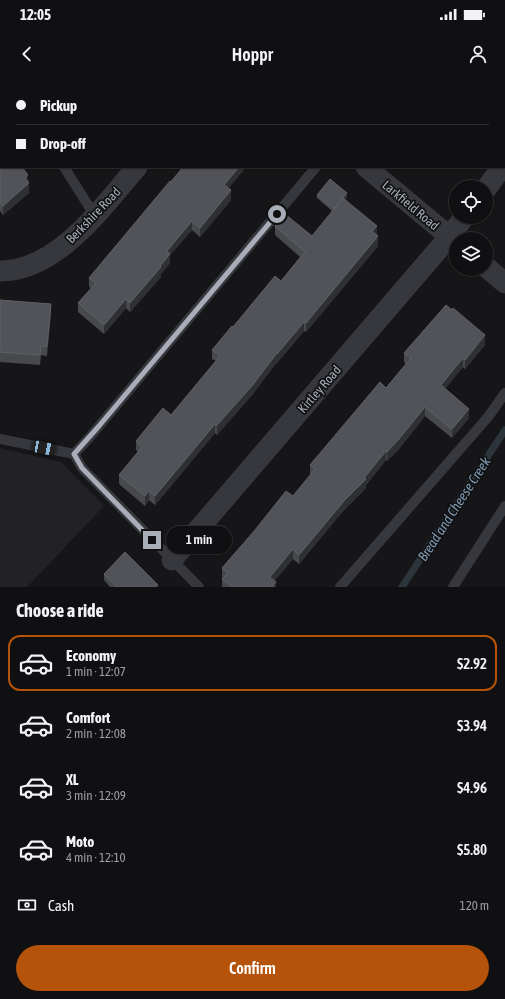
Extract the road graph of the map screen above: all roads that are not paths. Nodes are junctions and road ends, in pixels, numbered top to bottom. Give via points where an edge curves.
1 (65, 168) edge
2 (136, 168) edge
3 (315, 168) edge
4 (367, 168) edge
5 (501, 168) edge
6 (493, 180) edge
7 (95, 216) junction
8 (449, 237) edge
9 (449, 245) edge
10 (0, 271) edge
11 (493, 274) edge
12 (505, 283) edge
13 (505, 393) edge
14 (0, 439) edge
15 (74, 454) junction
16 (505, 506) edge
17 (172, 560) junction
18 (199, 587) edge
19 (340, 587) edge
20 (453, 587) edge

1 - 7 lane
2 - 7 street, Berkshire Road
3 - 15 lane
4 - 8 street, Larkfield Road
5 - 6 street
7 - 10 street, Berkshire Road via 61,248 42,260 25,268
9 - 17 street, Kirtley Road
11 - 12 street
13 - 19 lane via 488,417
14 - 15 lane
15 - 17 lane via 82,468
16 - 20 lane
17 - 18 lane

